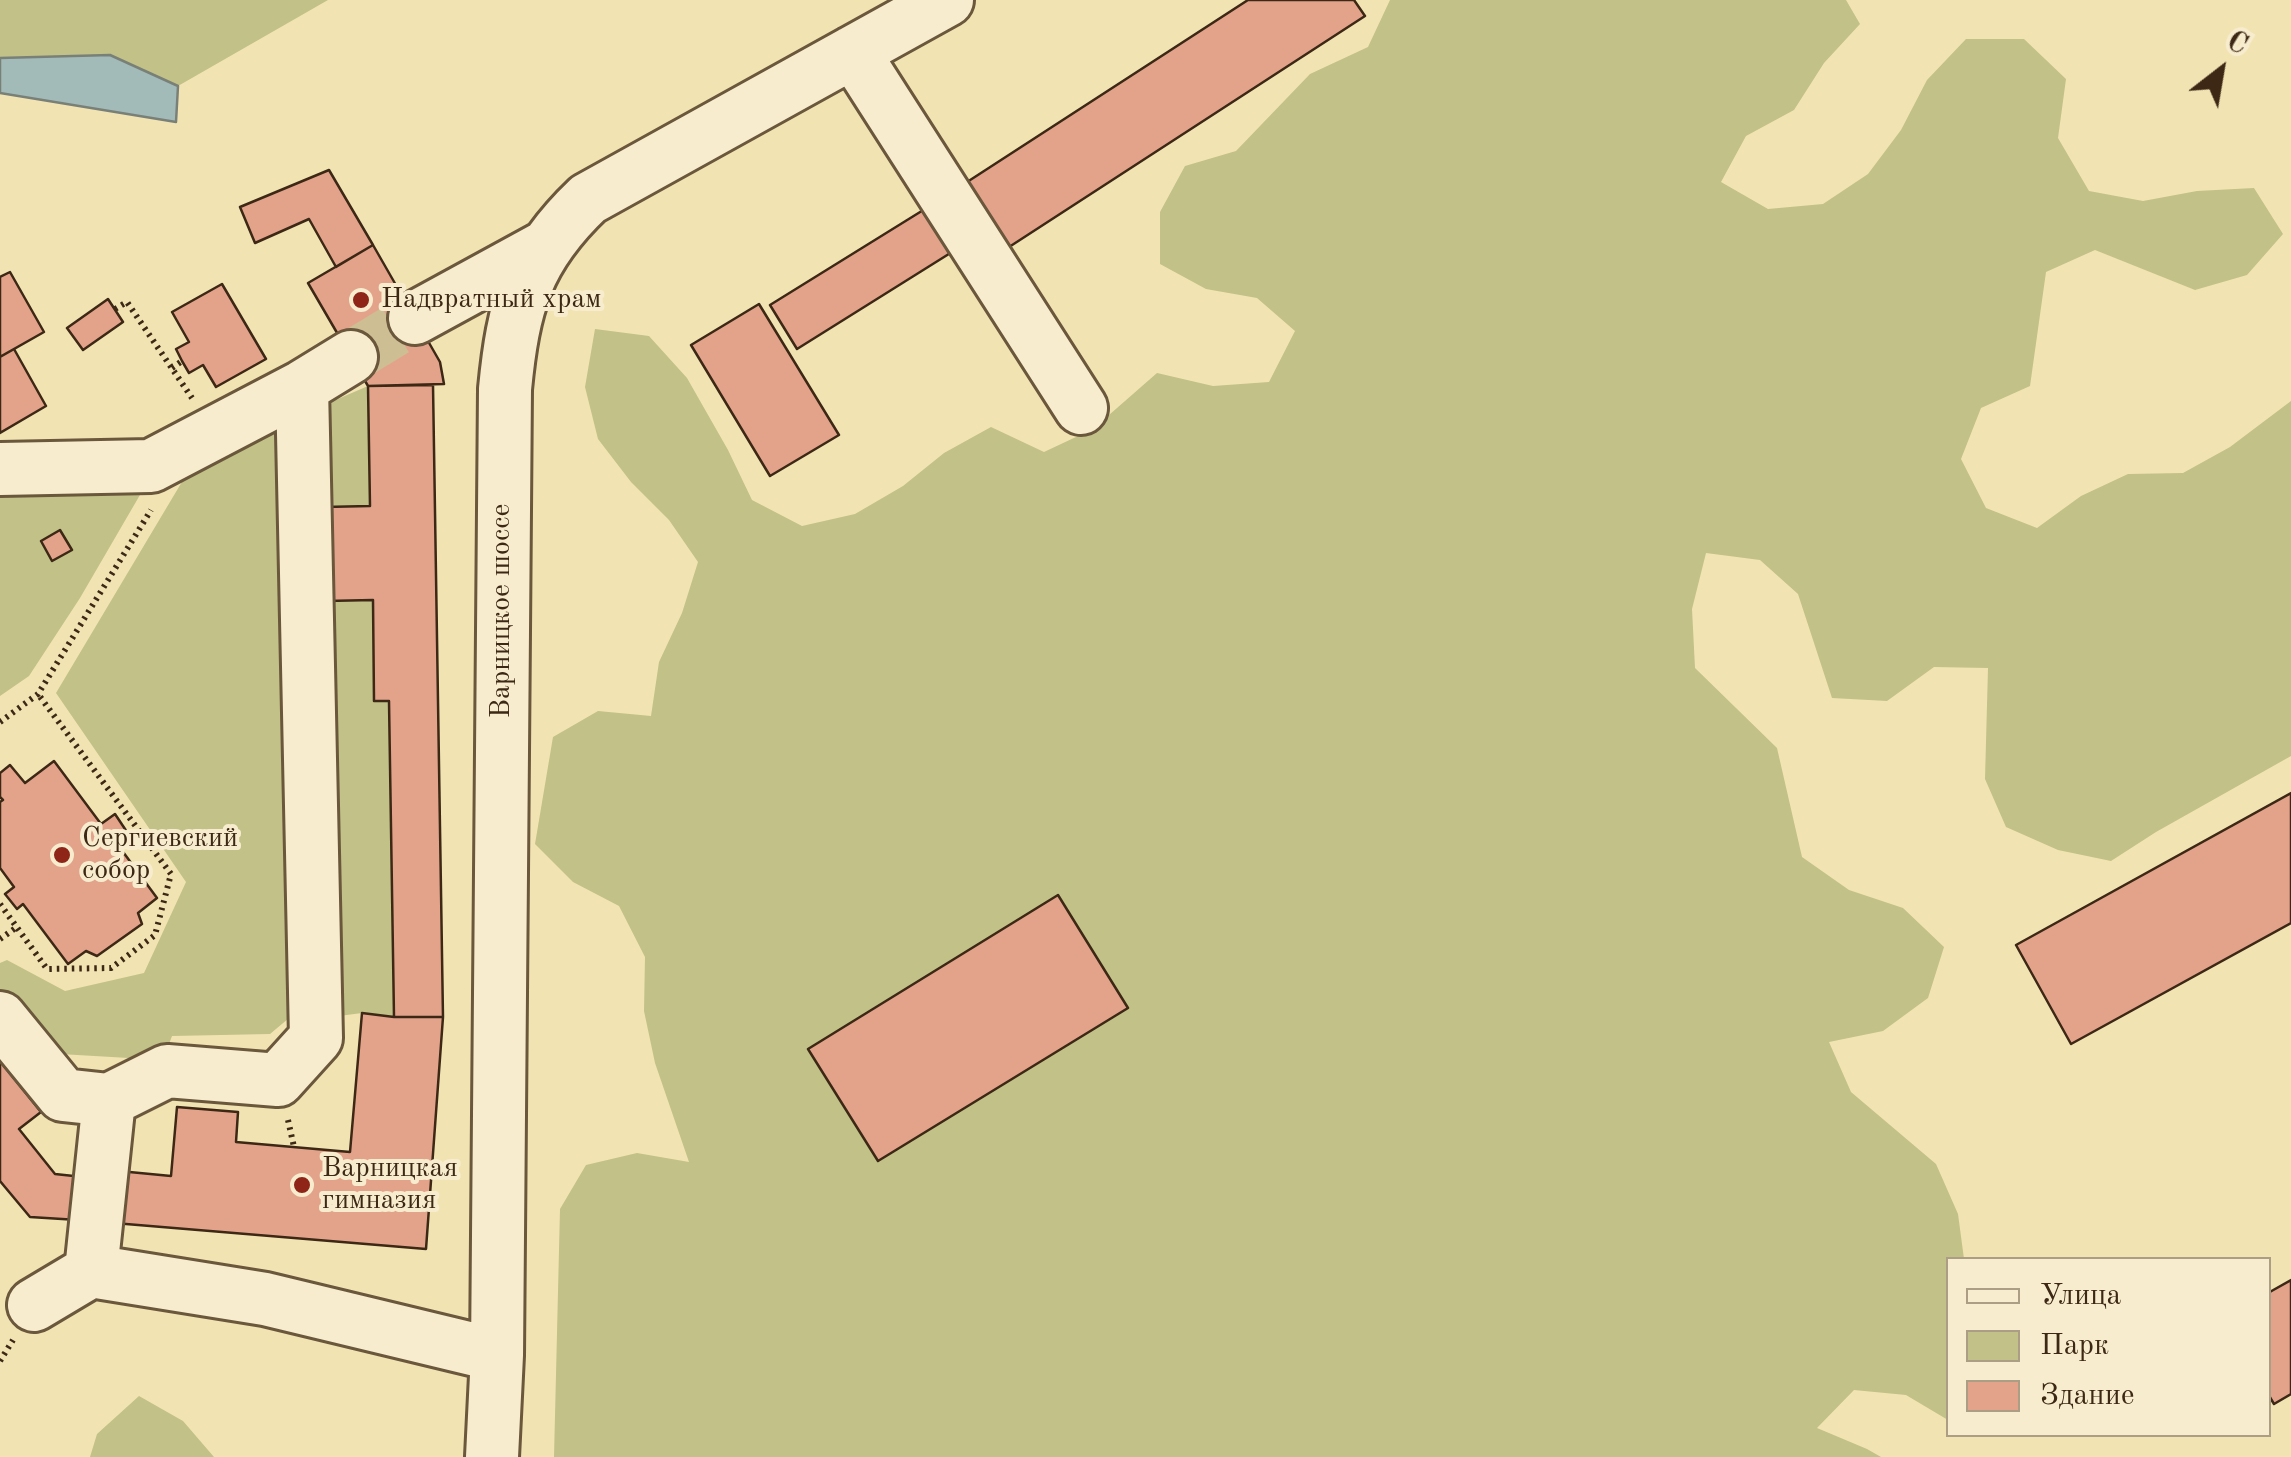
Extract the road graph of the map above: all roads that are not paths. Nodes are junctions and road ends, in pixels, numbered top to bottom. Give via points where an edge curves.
1 (946, 0) edge
2 (853, 52) junction
3 (545, 246) junction
4 (415, 318) tunnel mouth
5 (351, 357) tunnel mouth
6 (302, 387) junction
7 (1081, 408) dead end
8 (0, 469) edge
9 (0, 1018) edge
10 (108, 1100) junction
11 (91, 1270) junction
12 (34, 1305) dead end
13 (497, 1355) junction
14 (492, 1457) edge

1 - 2 street, Варницкое шоссе
2 - 3 street, Варницкое шоссе via 588,199
2 - 7 street
3 - 4 street
3 - 13 street, Варницкое шоссе via 518,306 505,389
5 - 6 street
6 - 8 street via 151,466
6 - 10 street via 316,1038 278,1080 167,1071
9 - 10 street via 63,1095
10 - 11 street
11 - 12 street
11 - 13 street via 265,1299
13 - 14 street, Варницкое шоссе

